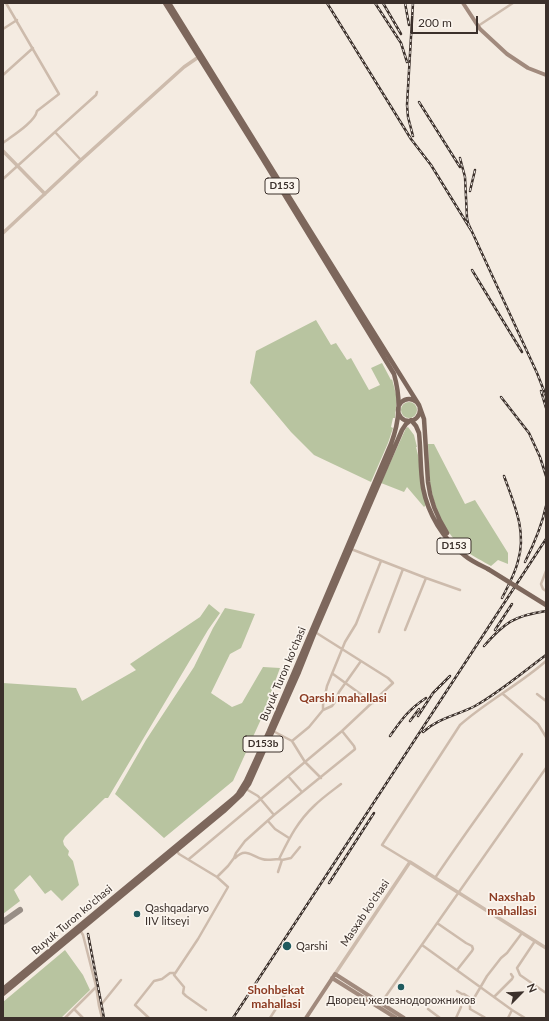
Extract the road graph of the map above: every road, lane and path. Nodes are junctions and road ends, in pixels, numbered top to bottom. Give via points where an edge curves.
1 (6, 3) edge
2 (165, 3) edge
3 (170, 3) edge
4 (463, 3) edge
5 (512, 3) edge
6 (17, 20) junction
7 (478, 26) junction
8 (3, 29) edge
9 (33, 48) junction
10 (200, 55) junction
11 (3, 75) edge
12 (546, 75) edge
13 (97, 92) dead end
14 (56, 132) junction
15 (3, 143) edge
16 (3, 151) edge
17 (81, 160) junction
18 (17, 166) junction
19 (3, 179) edge
20 (45, 194) junction
21 (3, 233) edge
22 (419, 405) junction
23 (399, 409) junction
24 (411, 420) junction
25 (351, 549) junction
26 (381, 561) junction
27 (488, 568) junction
28 (403, 569) junction
29 (546, 571) edge
30 (426, 578) junction
31 (460, 590) dead end
32 (546, 591) edge
33 (546, 603) edge
34 (404, 630) dead end
35 (314, 631) junction
36 (379, 632) dead end
37 (342, 649) junction
38 (360, 661) junction
39 (546, 662) edge
40 (332, 673) junction
41 (346, 683) junction
42 (503, 694) junction
43 (537, 694) dead end
44 (546, 701) edge
45 (373, 702) junction
46 (323, 710) junction
47 (273, 731) junction
48 (342, 731) junction
49 (546, 737) edge
50 (292, 742) junction
51 (522, 754) dead end
52 (306, 762) junction
53 (546, 768) edge
54 (288, 776) junction
55 (320, 778) junction
56 (341, 784) dead end
57 (246, 789) junction
58 (302, 792) junction
59 (260, 799) junction
60 (274, 816) junction
61 (268, 821) junction
62 (289, 838) junction
63 (300, 847) dead end
64 (175, 850) junction
65 (234, 858) junction
66 (188, 859) junction
67 (279, 859) junction
68 (282, 860) junction
69 (410, 862) junction
70 (278, 872) dead end
71 (217, 877) junction
72 (434, 878) junction
73 (458, 893) junction
74 (437, 923) junction
75 (79, 928) junction
76 (522, 932) junction
77 (535, 941) junction
78 (422, 944) junction
79 (546, 948) edge
80 (457, 970) junction
81 (175, 973) junction
82 (511, 974) dead end
83 (334, 976) junction
84 (121, 980) dead end
85 (291, 985) dead end
86 (96, 986) junction
87 (480, 987) junction
88 (3, 989) edge
89 (457, 991) dead end
90 (546, 993) edge
91 (3, 994) edge
92 (494, 997) junction
93 (472, 1000) junction
94 (380, 1003) junction
95 (99, 1006) junction
96 (461, 1007) dead end
97 (74, 1009) junction
98 (428, 1009) dead end
99 (206, 1010) dead end
100 (512, 1010) junction
101 (65, 1018) edge
102 (83, 1018) edge
103 (102, 1018) edge
104 (149, 1018) edge
105 (270, 1018) edge
106 (306, 1018) edge
107 (396, 1018) edge
108 (404, 1018) edge
109 (440, 1018) edge
110 (456, 1018) edge
111 (485, 1018) edge
112 (508, 1018) edge
113 (525, 1018) edge

1 - 6 street
2 - 10 main road, D153
3 - 10 main road, D153
4 - 7 main road
5 - 7 street
6 - 8 street
6 - 9 street
7 - 12 main road via 507,54 528,68
9 - 11 street
9 - 15 street via 59,94 37,111 27,125
10 - 17 street
10 - 22 main road, D153
10 - 23 main road, D153 via 389,365 397,385
13 - 14 street
14 - 17 street
14 - 18 street
16 - 18 street
17 - 20 street
18 - 19 street
18 - 20 street
20 - 21 street
22 - 23 main road via 414,400 407,399 401,403
22 - 24 main road via 419,414
22 - 27 main road, D153 via 424,419 429,491 435,511 453,541
23 - 24 main road, D153 via 402,418
23 - 35 main road, Buyuk Turon ko'chasi / D153b via 398,423 391,444
24 - 25 main road, Buyuk Turon ko'chasi / D153b via 403,428
24 - 27 main road, D153 via 419,433 424,490 434,519 458,550
25 - 26 street
25 - 35 main road, Buyuk Turon ko'chasi / D153b
26 - 28 street
26 - 37 street via 356,624
27 - 33 main road, D153, bridge
28 - 30 street
28 - 36 street
29 - 32 street via 541,584
30 - 31 street
30 - 34 street
35 - 37 street
35 - 47 main road, Buyuk Turon ko'chasi / D153b
35 - 75 main road, Buyuk Turon ko'chasi / D153b via 248,778 238,794
37 - 38 street
37 - 40 street
38 - 41 street
38 - 45 street via 393,683
39 - 42 street
40 - 41 street
40 - 46 street via 322,705
41 - 45 street
41 - 46 street via 332,706
42 - 49 street via 538,724
42 - 69 street via 460,724 382,845
43 - 44 street
45 - 48 street
46 - 50 street
47 - 50 street
47 - 57 main road, Buyuk Turon ko'chasi / D153b
48 - 52 street
48 - 55 street via 355,749
50 - 52 street
51 - 72 street
52 - 54 street
52 - 55 street
53 - 73 street
54 - 58 street
54 - 59 street
55 - 58 street
56 - 62 street via 314,806
57 - 59 street
57 - 64 main road, Buyuk Turon ko'chasi / D153b
58 - 60 street
59 - 60 street
59 - 66 street
60 - 61 street
61 - 62 street
61 - 65 street via 245,841
62 - 67 street
63 - 68 street via 291,858
64 - 66 street
64 - 75 main road, Buyuk Turon ko'chasi / D153b
65 - 67 street via 244,852 261,859
65 - 71 street
66 - 71 street
67 - 68 street
68 - 70 street
69 - 72 street
69 - 83 street, Masxab ko'chasi
71 - 81 street via 228,887
72 - 73 street
73 - 74 street
73 - 76 street
74 - 78 street
74 - 80 street via 472,946 472,951
75 - 86 street
75 - 88 main road, Buyuk Turon ko'chasi / D153b
75 - 91 main road, Buyuk Turon ko'chasi / D153b
76 - 77 street
76 - 87 street
77 - 79 street
77 - 90 street via 517,968 520,975
78 - 80 street
78 - 94 street
80 - 87 street
81 - 99 street via 184,987 183,993
81 - 104 street via 154,981 135,1005
82 - 92 street via 512,979
83 - 94 main road
83 - 106 main road, Masxab ko'chasi
83 - 107 main road
84 - 95 street
85 - 105 street
86 - 95 street
86 - 97 street
87 - 92 street
87 - 93 street
89 - 93 street
92 - 100 street
93 - 111 street via 470,1009
94 - 108 main road
95 - 103 street
96 - 110 street
97 - 101 street
97 - 102 street
98 - 109 street
100 - 112 street
100 - 113 street

